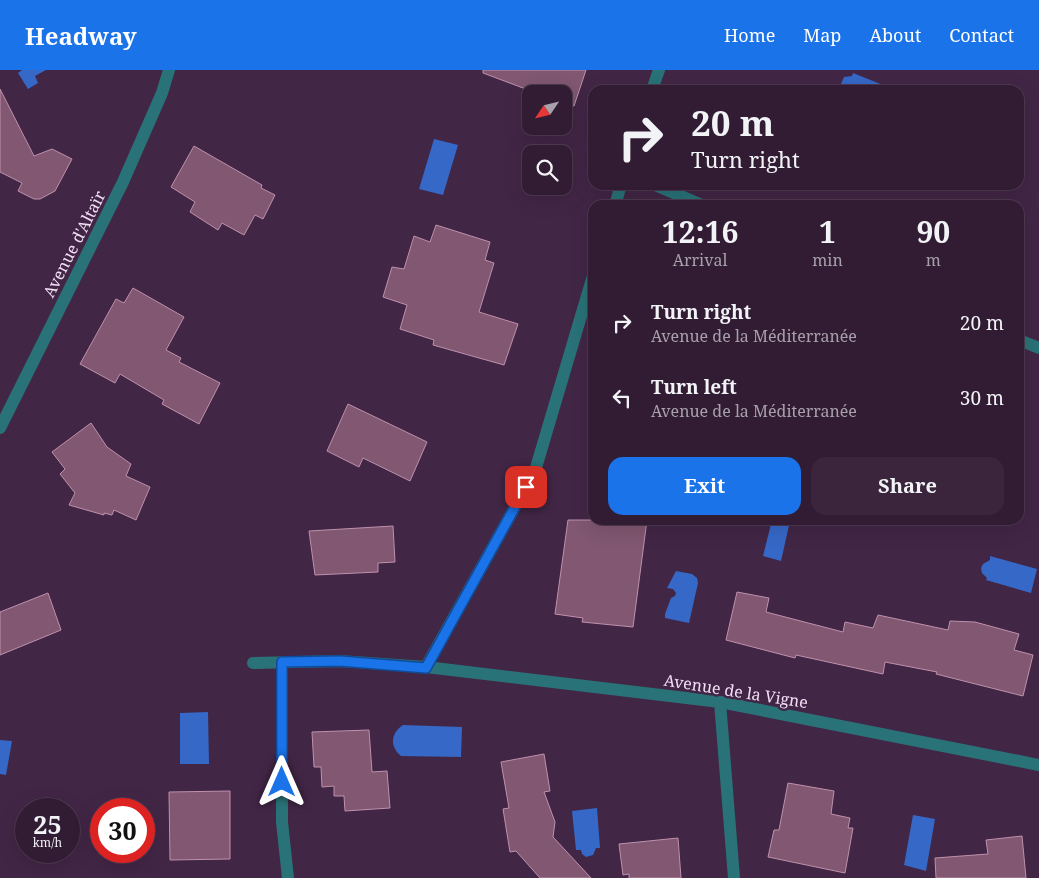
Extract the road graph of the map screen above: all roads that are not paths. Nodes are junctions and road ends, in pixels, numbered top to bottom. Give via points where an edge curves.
1 (170, 70) edge
2 (658, 70) edge
3 (654, 85) edge
4 (667, 190) edge
5 (690, 200) edge
6 (588, 292) edge
7 (1024, 342) edge
8 (1039, 348) edge
9 (0, 428) edge
10 (282, 662) junction
11 (253, 663) dead end
12 (426, 668) junction
13 (720, 702) junction
14 (1039, 765) edge
15 (288, 878) edge
16 (734, 878) edge

1 - 9 street, Avenue d'Altaïr via 123,182
2 - 3 street
4 - 5 street
6 - 12 street via 535,471
7 - 8 street
10 - 11 street, Avenue de la Vigne
10 - 12 street, Avenue de la Vigne via 340,661
10 - 15 street via 282,822
12 - 13 street, Avenue de la Vigne
13 - 14 street, Avenue de la Vigne
13 - 16 street

